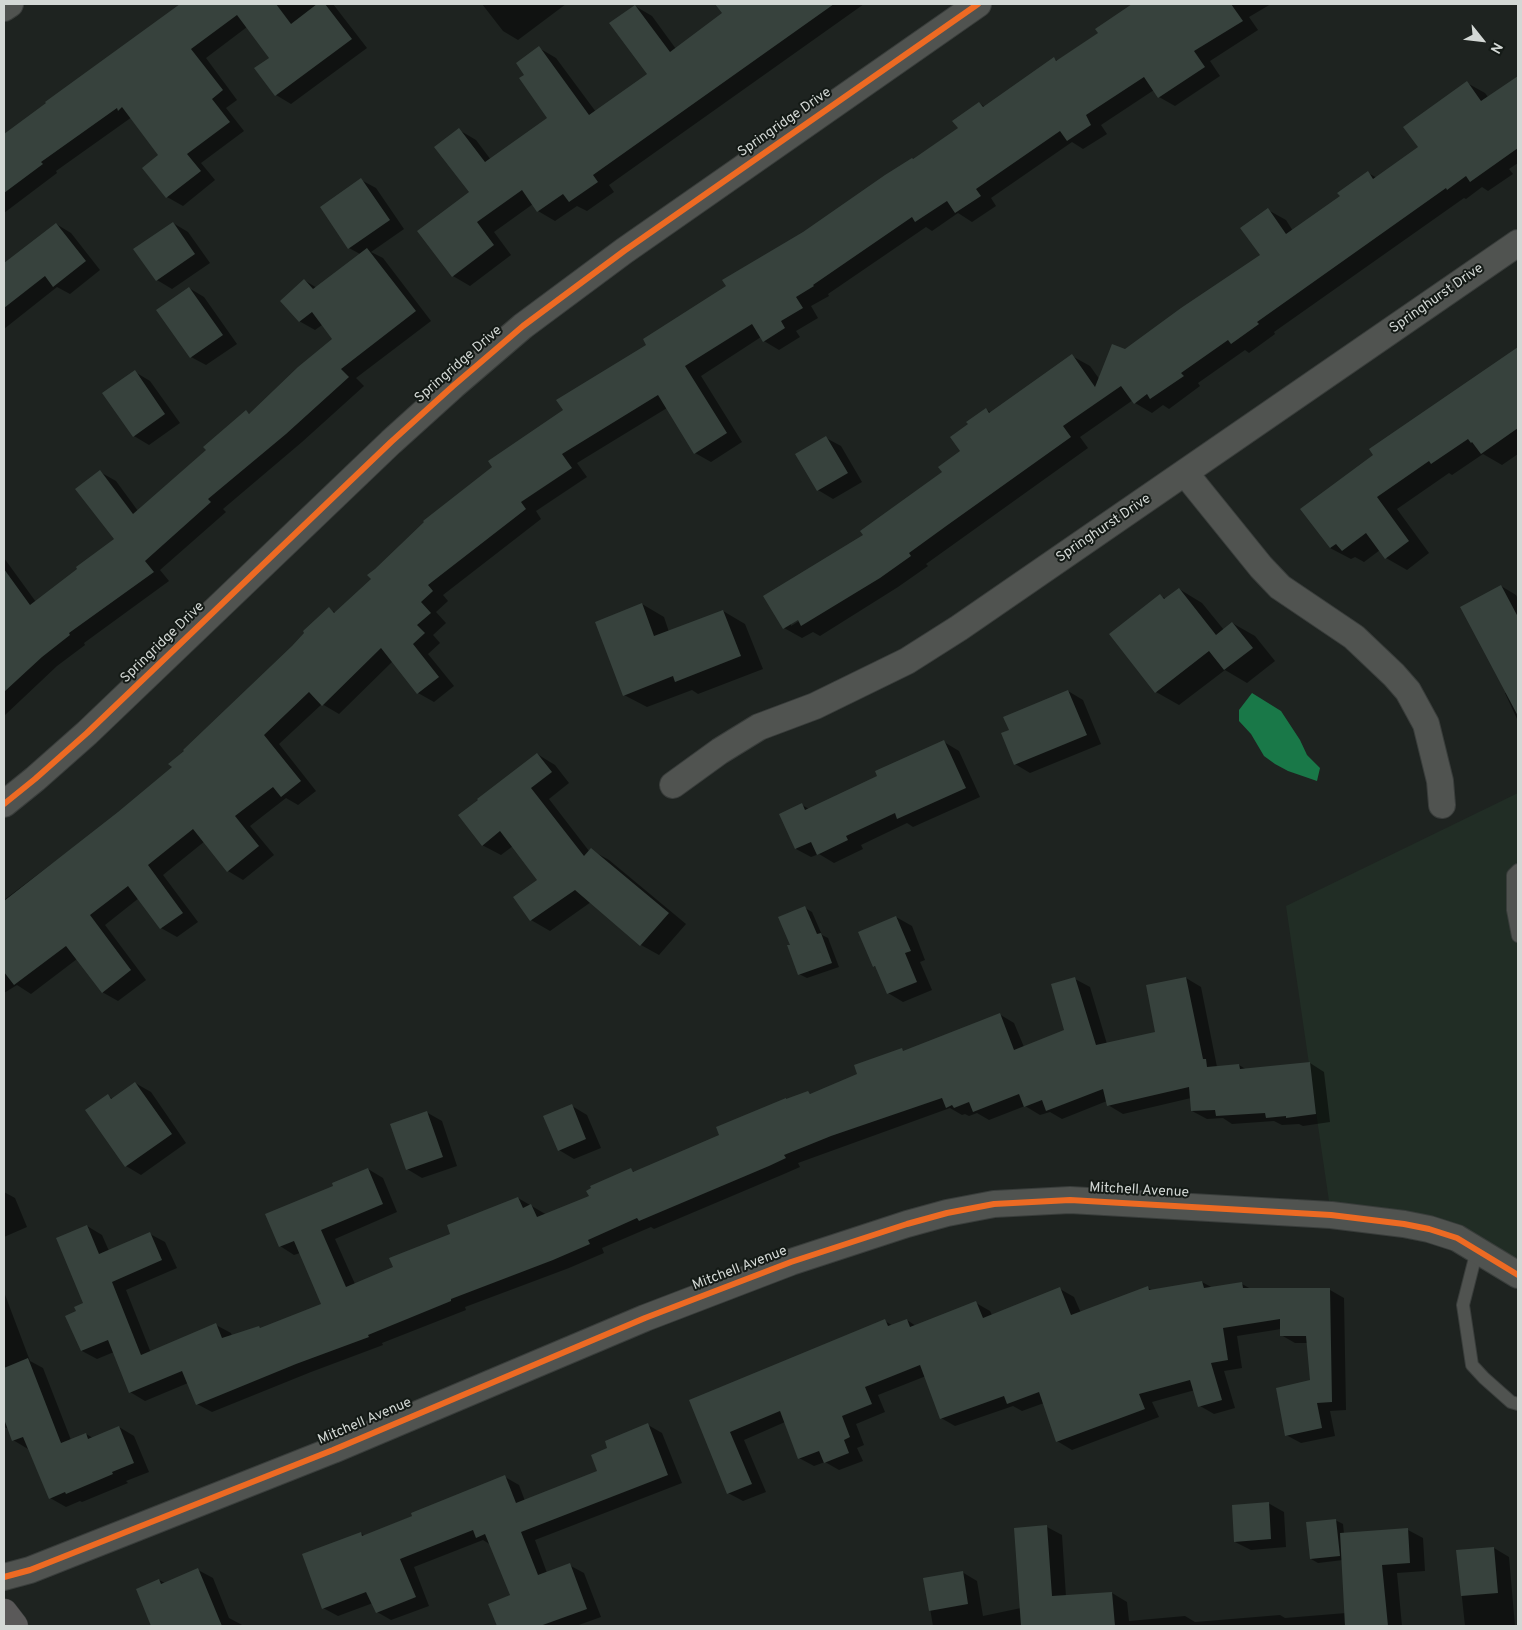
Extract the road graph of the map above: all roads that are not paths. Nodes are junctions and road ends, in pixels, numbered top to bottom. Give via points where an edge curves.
1 (10, 4) edge
2 (978, 4) edge
3 (4, 8) edge
4 (1518, 243) edge
5 (1185, 473) junction
6 (673, 785) dead end
7 (4, 804) edge
8 (1442, 805) dead end
9 (1518, 870) edge
10 (1516, 910) edge
11 (1518, 936) edge
12 (1477, 1250) junction
13 (1518, 1275) edge
14 (1518, 1404) edge
15 (4, 1577) edge
16 (4, 1613) edge
17 (14, 1626) edge

1 - 3 street
2 - 7 street, Springridge Drive via 624,251 523,326 391,442 87,733
4 - 5 street, Springhurst Drive
5 - 6 street, Springhurst Drive via 907,660 815,706 759,727
5 - 8 street via 1280,587 1354,637 1408,691 1426,724 1440,781
9 - 10 lane via 1514,875
10 - 11 lane
12 - 13 street, Mitchell Avenue
12 - 14 lane via 1463,1305 1472,1365 1511,1402
12 - 15 street, Mitchell Avenue via 1457,1238 1429,1229 1331,1215 1070,1200 994,1204 947,1212 792,1262 664,1311 333,1450 30,1570
16 - 17 main road

